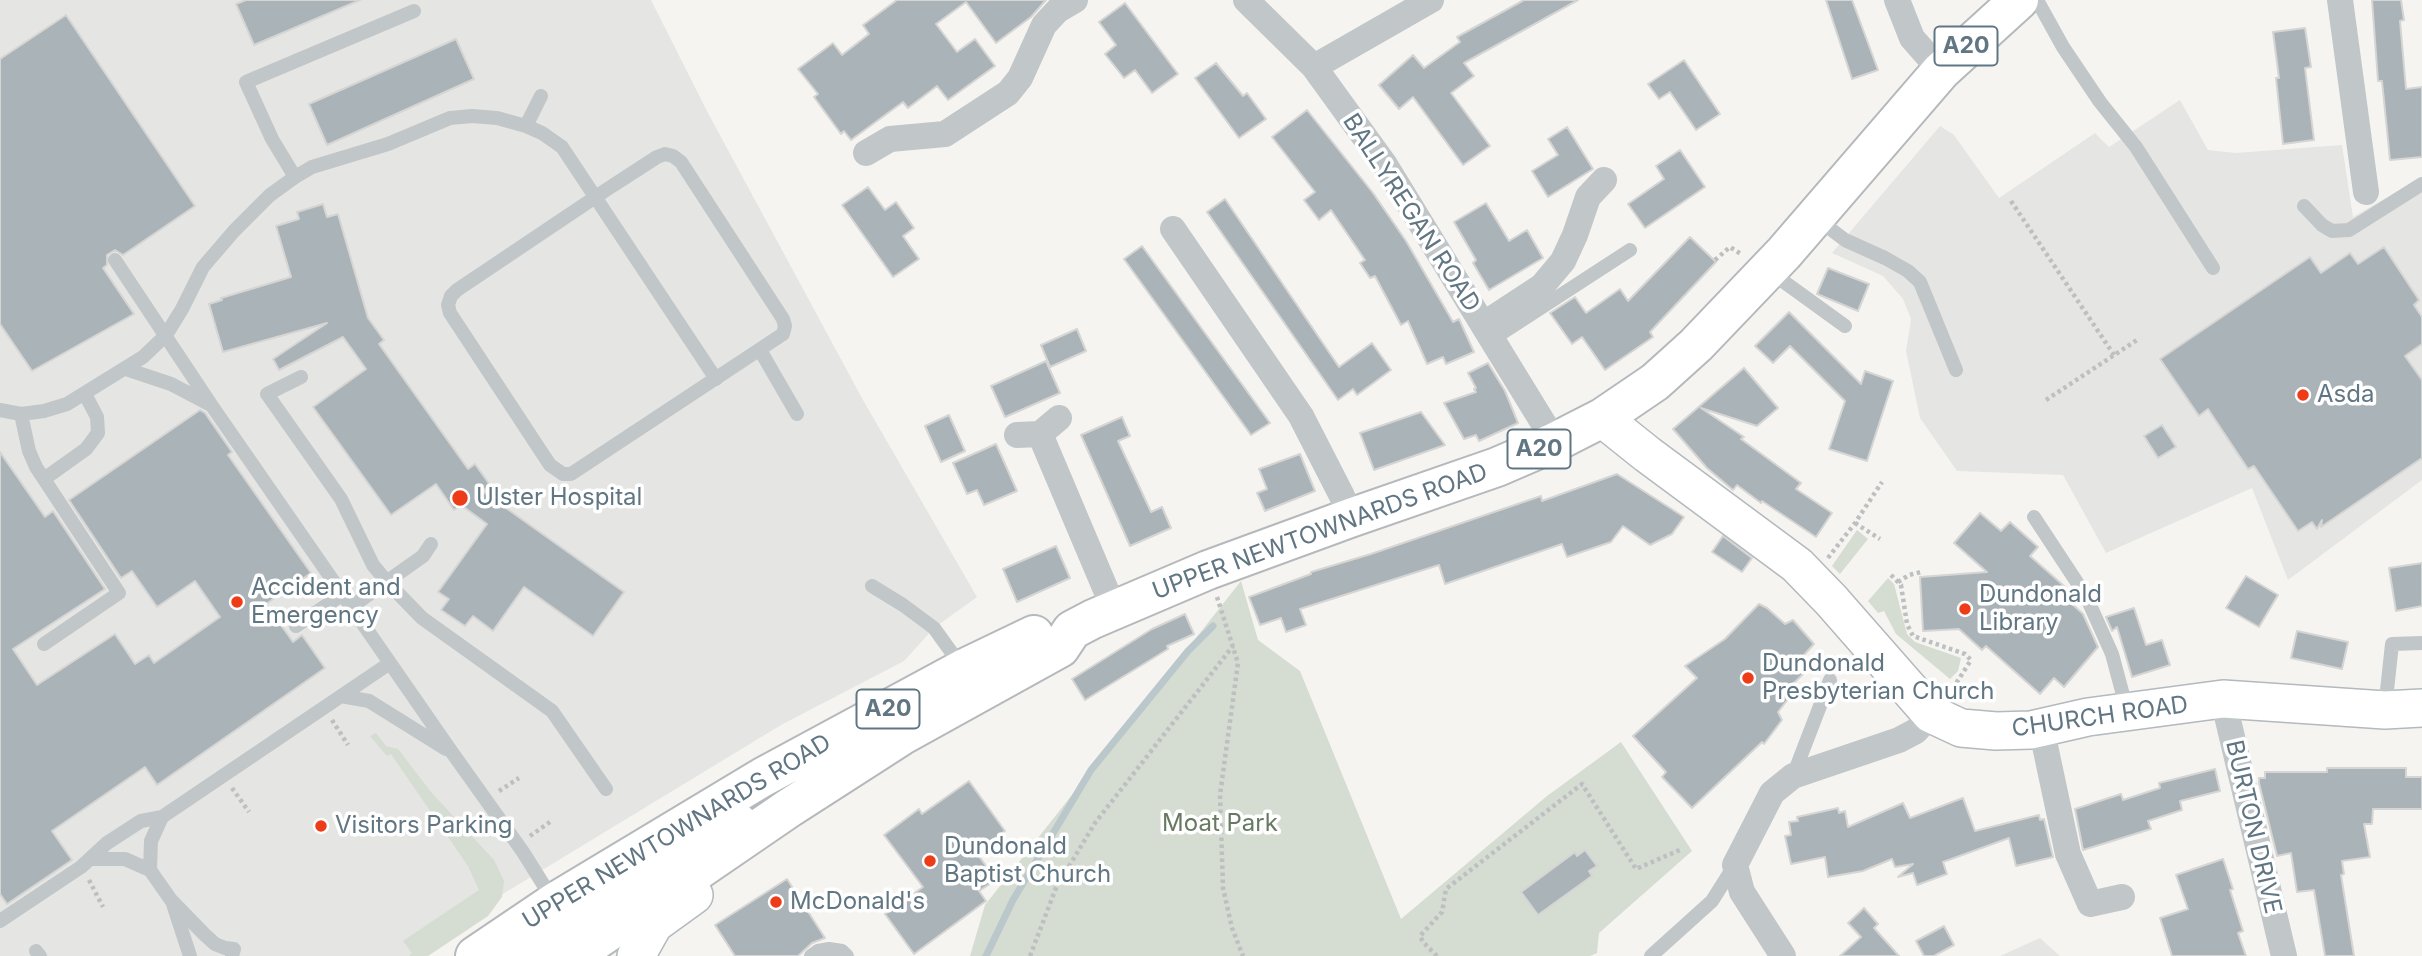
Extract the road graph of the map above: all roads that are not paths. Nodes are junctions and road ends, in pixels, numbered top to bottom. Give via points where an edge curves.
1 (1075, 0) edge
2 (1246, 0) edge
3 (1431, 0) edge
4 (1897, 0) edge
5 (2019, 0) edge
6 (2037, 0) edge
7 (2340, 0) edge
8 (414, 11) dead end
9 (1314, 67) junction
10 (1941, 71) junction
11 (541, 96) dead end
12 (526, 126) junction
13 (866, 153) dead end
14 (295, 177) junction
15 (1604, 180) dead end
16 (2422, 184) edge
17 (2366, 192) dead end
18 (595, 197) junction
19 (2304, 206) dead end
20 (1815, 217) junction
21 (1173, 229) dead end
22 (1630, 250) dead end
23 (116, 260) dead end
24 (1756, 263) junction
25 (2213, 268) dead end
26 (1845, 326) dead end
27 (1489, 331) junction
28 (166, 335) junction
29 (760, 350) junction
30 (126, 369) junction
31 (1955, 370) dead end
32 (301, 377) dead end
33 (716, 379) junction
34 (85, 394) junction
35 (212, 406) junction
36 (0, 410) edge
37 (21, 414) junction
38 (797, 414) dead end
39 (1602, 418) junction
40 (1039, 429) dead end
41 (1555, 442) junction
42 (44, 479) junction
43 (2034, 517) dead end
44 (1350, 518) junction
45 (432, 544) dead end
46 (387, 583) junction
47 (872, 586) dead end
48 (343, 594) junction
49 (351, 607) junction
50 (1114, 610) junction
51 (296, 626) dead end
52 (1072, 630) junction
53 (44, 643) dead end
54 (2422, 643) edge
55 (390, 663) junction
56 (963, 669) junction
57 (1830, 680) dead end
58 (341, 696) junction
59 (2223, 699) junction
60 (1939, 706) junction
61 (2422, 708) edge
62 (2385, 710) junction
63 (2127, 712) junction
64 (2040, 727) junction
65 (451, 751) junction
66 (1793, 776) junction
67 (606, 789) dead end
68 (789, 808) junction
69 (162, 817) junction
70 (756, 832) junction
71 (86, 863) junction
72 (1735, 865) junction
73 (150, 870) junction
74 (2122, 897) dead end
75 (171, 900) junction
76 (0, 921) edge
77 (575, 936) edge
78 (233, 952) edge
79 (190, 956) edge
80 (475, 956) edge
81 (527, 956) edge
82 (636, 956) edge
83 (811, 956) edge
84 (847, 956) edge
85 (1650, 956) edge
86 (1783, 956) edge
87 (2284, 956) edge

1 - 13 street via 1044,25 1020,78 1008,93 945,134 890,139
2 - 9 street, BALLYREGAN ROAD
3 - 9 street
4 - 10 street via 1913,38
5 - 10 highway, UPPER NEWTOWNARDS ROAD / A20
6 - 25 lane via 2077,69 2136,148
7 - 17 street
8 - 14 lane via 246,82
9 - 27 street, BALLYREGAN ROAD via 1385,165
10 - 20 highway, UPPER NEWTOWNARDS ROAD / A20
11 - 12 lane
12 - 14 lane via 485,117 450,118
12 - 18 lane via 562,147
14 - 28 lane via 270,195 203,267
15 - 27 street via 1588,197 1563,261 1542,286
16 - 19 lane via 2349,230 2332,231
18 - 29 lane via 657,157 665,154 681,162 783,319 783,334
18 - 33 lane
18 - 33 lane via 457,289 449,305 550,465 571,474
20 - 24 highway, UPPER NEWTOWNARDS ROAD / A20
20 - 31 lane via 1845,240 1909,271 1920,282
21 - 44 street via 1301,416
22 - 27 lane
23 - 28 lane
24 - 26 lane
24 - 39 highway, UPPER NEWTOWNARDS ROAD / A20 via 1666,373
27 - 41 street, BALLYREGAN ROAD
28 - 30 lane
28 - 35 lane
29 - 33 lane
29 - 38 lane
30 - 34 lane
30 - 35 lane via 171,384
32 - 46 lane via 267,394 341,499 369,559
34 - 37 lane via 67,404
34 - 42 lane via 97,417 98,433 86,449
35 - 48 lane
36 - 37 lane
37 - 42 lane via 29,451
39 - 41 highway, UPPER NEWTOWNARDS ROAD / A20
39 - 60 street, CHURCH ROAD via 1797,565
40 - 50 street
41 - 44 highway, UPPER NEWTOWNARDS ROAD / A20
42 - 53 lane via 119,593
43 - 63 lane via 2086,596 2112,654
44 - 50 highway, UPPER NEWTOWNARDS ROAD / A20
45 - 46 lane
46 - 49 lane
46 - 67 lane via 422,618 552,711
47 - 56 lane via 934,628
48 - 49 lane
48 - 51 lane
49 - 55 lane
50 - 52 highway, UPPER NEWTOWNARDS ROAD / A20
52 - 56 highway, UPPER NEWTOWNARDS ROAD / A20 via 1047,629
52 - 68 highway, UPPER NEWTOWNARDS ROAD / A20 via 1060,648 901,736
54 - 62 lane via 2392,644
55 - 58 lane
55 - 65 lane
56 - 77 highway, UPPER NEWTOWNARDS ROAD / A20 via 763,777
57 - 66 lane
58 - 65 lane via 369,701
58 - 69 lane
59 - 62 street, CHURCH ROAD
59 - 63 street, CHURCH ROAD
59 - 87 street, BURTON DRIVE
60 - 64 street, CHURCH ROAD via 1961,728
60 - 66 street via 1916,731 1899,740
61 - 62 street, CHURCH ROAD
63 - 64 street, CHURCH ROAD
64 - 74 street via 2068,854 2090,904
65 - 77 lane via 523,852
66 - 72 street via 1772,793
68 - 70 highway, UPPER NEWTOWNARDS ROAD / A20
68 - 77 street via 753,812 589,915
69 - 71 lane via 141,821
69 - 73 lane via 151,841
70 - 77 highway, UPPER NEWTOWNARDS ROAD / A20
70 - 82 street via 743,861 654,924
71 - 73 lane via 125,859
71 - 76 lane
72 - 85 lane via 1712,901
72 - 86 street via 1742,892
73 - 75 lane
75 - 78 lane via 215,944
75 - 79 lane
77 - 80 highway, UPPER NEWTOWNARDS ROAD / A20
77 - 81 street
83 - 84 lane via 830,949

